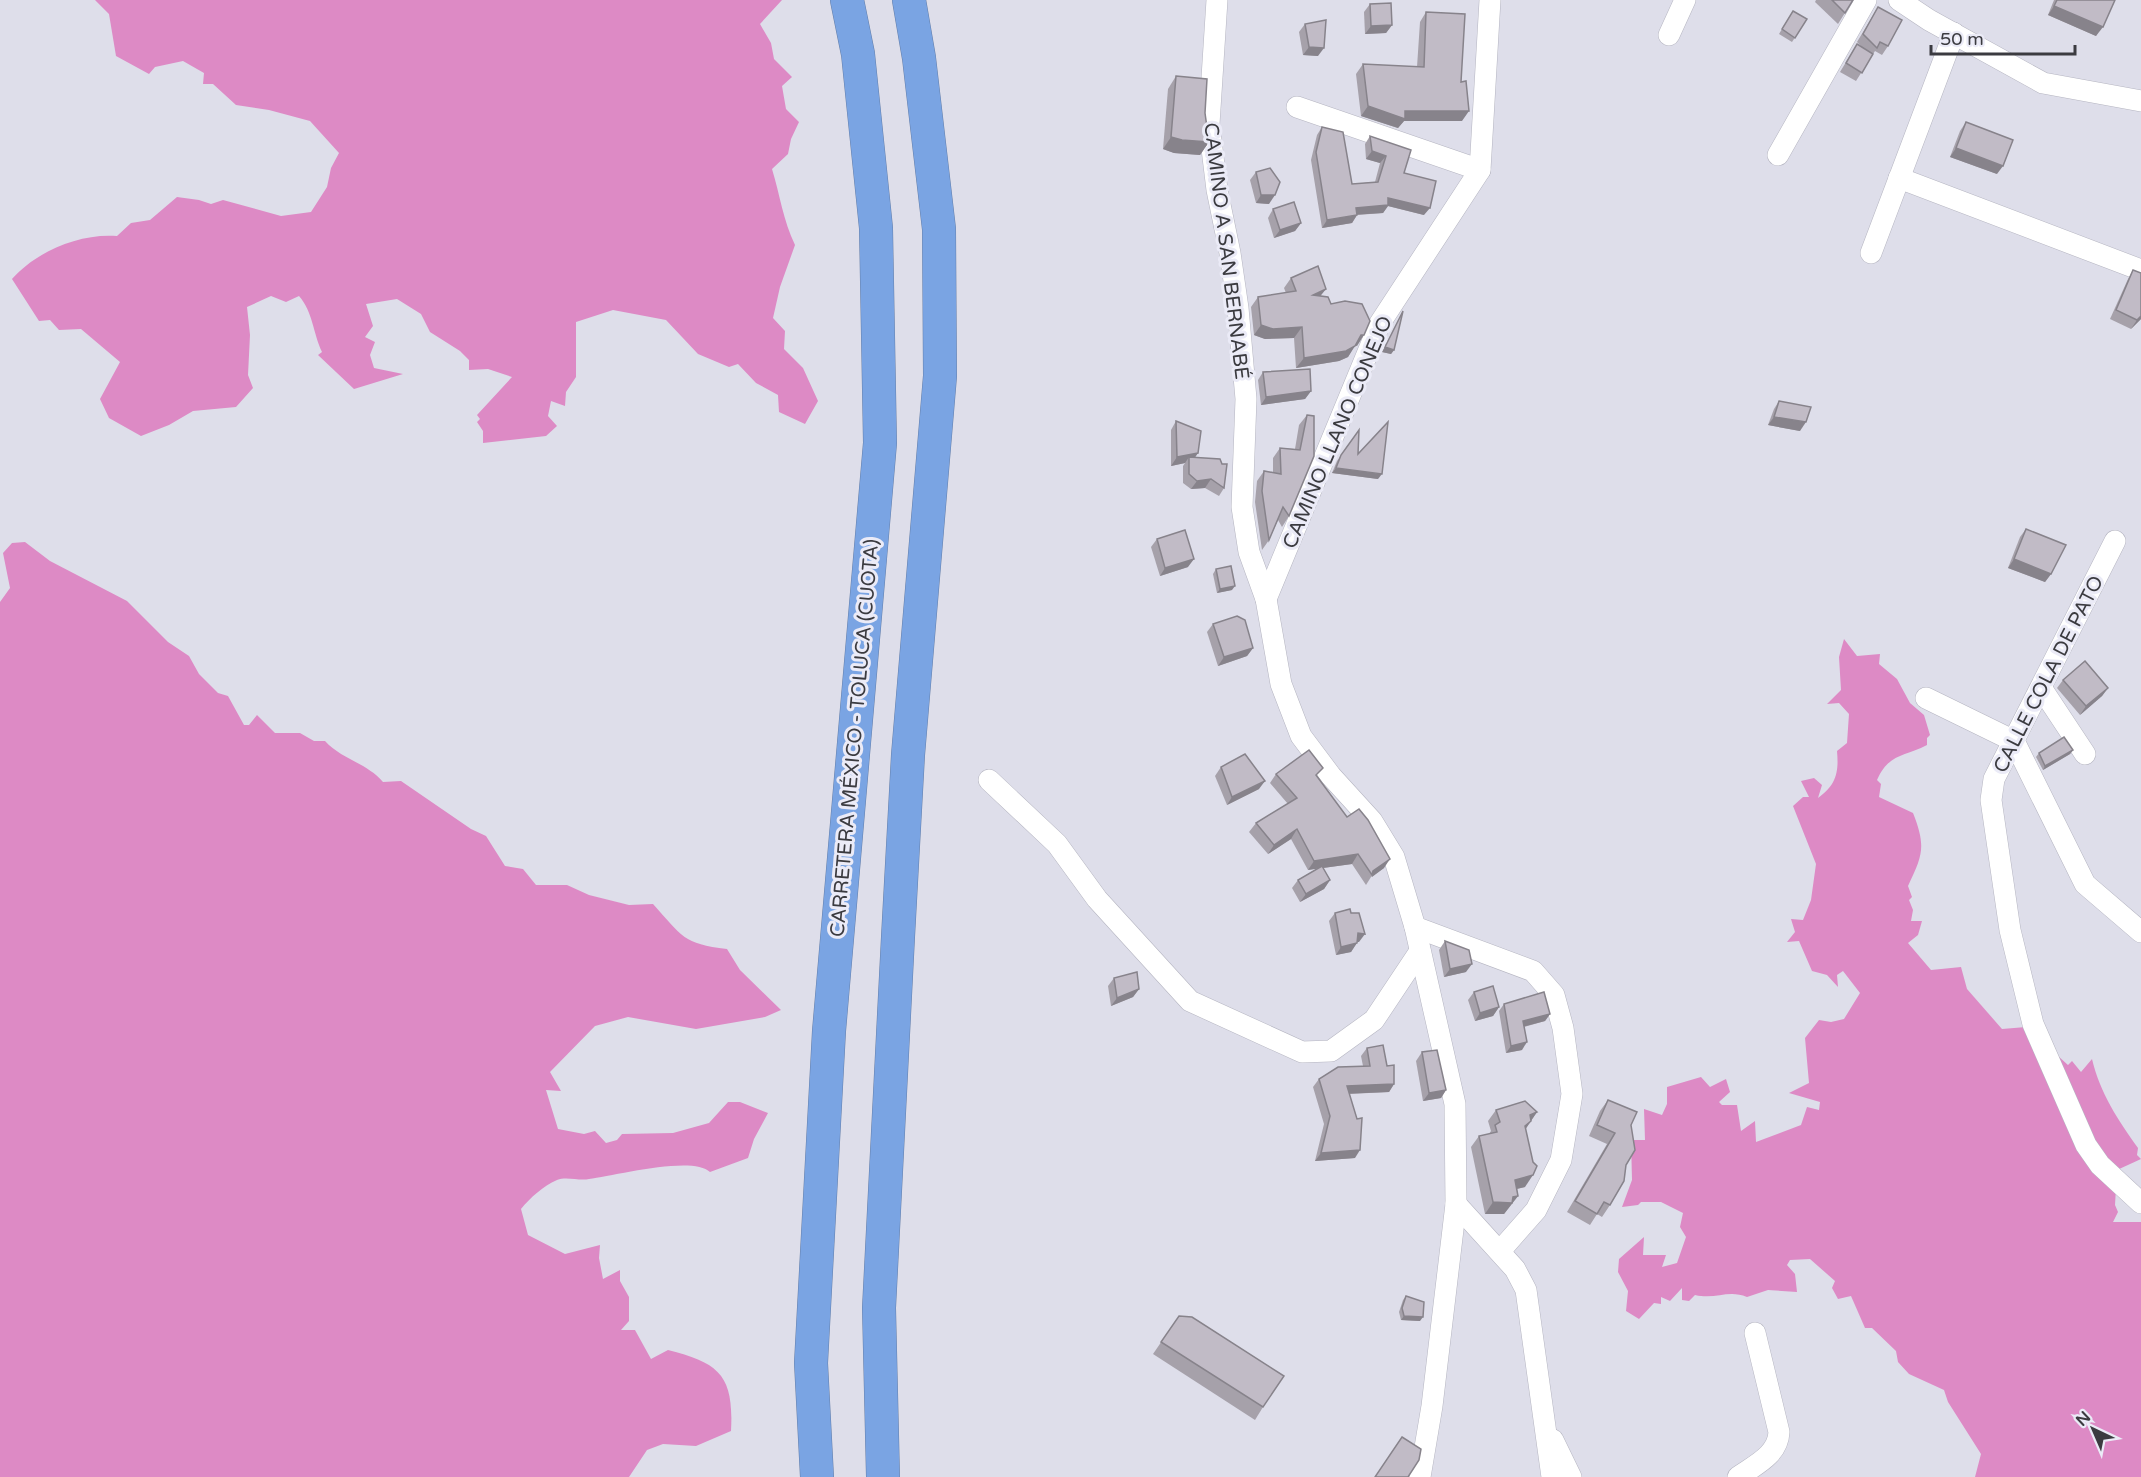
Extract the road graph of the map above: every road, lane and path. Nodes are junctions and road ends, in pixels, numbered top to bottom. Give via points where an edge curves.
1 (847, 0) edge
2 (909, 0) edge
3 (1217, 0) edge
4 (1490, 0) edge
5 (1685, 0) edge
6 (1866, 0) edge
7 (1899, 0) edge
8 (1954, 33) junction
9 (1669, 35) dead end
10 (2141, 101) edge
11 (1298, 107) dead end
12 (1778, 154) dead end
13 (1480, 170) junction
14 (1899, 178) junction
15 (1871, 253) dead end
16 (2141, 270) edge
17 (2115, 542) dead end
18 (1266, 599) junction
19 (2042, 689) junction
20 (1926, 698) dead end
21 (2014, 741) junction
22 (2085, 754) dead end
23 (989, 780) dead end
24 (1415, 927) junction
25 (2141, 932) edge
26 (1420, 951) junction
27 (2141, 1203) edge
28 (1456, 1204) junction
29 (1500, 1251) junction
30 (1755, 1334) dead end
31 (1547, 1429) junction
32 (817, 1477) edge
33 (883, 1477) edge
34 (1420, 1477) edge
35 (1552, 1477) edge
36 (1572, 1477) edge
37 (1738, 1477) edge

1 - 32 highway, CARRETERA MÉXICO - TOLUCA (CUOTA) via 858,54 876,228 880,443 829,1031 811,1363
2 - 33 highway via 939,229 940,376 908,755 879,1308
3 - 18 street, CAMINO A SAN BERNABÉ via 1209,123 1216,190 1238,308 1245,387 1242,507 1249,552
4 - 13 street, CAMINO LLANO CONEJO
5 - 9 street
6 - 12 street
7 - 8 street
8 - 10 street via 2043,83
8 - 14 street
11 - 13 street
13 - 18 street, CAMINO LLANO CONEJO via 1380,323
14 - 15 street
14 - 16 street
17 - 19 street, CALLE COLA DE PATO
18 - 24 street, CAMINO A SAN BERNABÉ via 1281,684 1301,736 1372,821 1394,857
19 - 21 street, CALLE COLA DE PATO
19 - 22 street
20 - 21 street
21 - 25 street via 2085,884
21 - 27 street, CALLE COLA DE PATO via 1994,779 1991,800 2010,930 2033,1024 2086,1145 2100,1165
23 - 26 street via 1057,844 1097,899 1190,1000 1302,1052 1330,1051 1374,1020
24 - 26 street, CAMINO A SAN BERNABÉ
24 - 29 street via 1533,971 1554,995 1563,1028 1572,1094 1562,1160 1536,1209
26 - 28 street, CAMINO A SAN BERNABÉ via 1455,1104
28 - 29 street
28 - 34 street, CAMINO A SAN BERNABÉ
29 - 31 street via 1526,1290
30 - 37 street via 1779,1432 1768,1455
31 - 35 street
31 - 36 street

